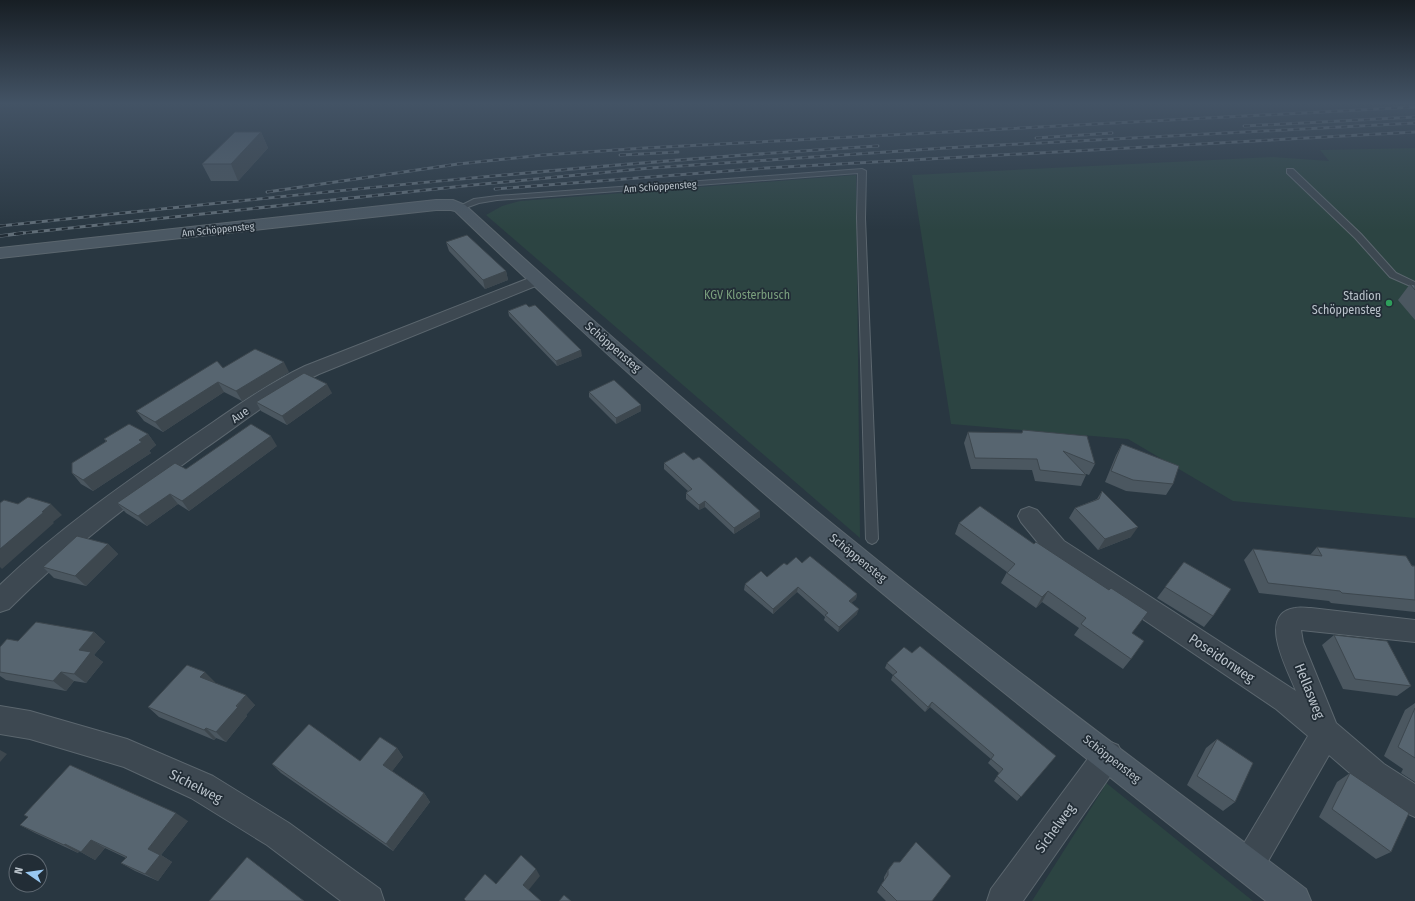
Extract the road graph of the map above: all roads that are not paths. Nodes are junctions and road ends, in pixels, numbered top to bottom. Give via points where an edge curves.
1 (1290, 171) dead end
2 (448, 207) junction
3 (0, 253) edge
4 (537, 280) junction
5 (1415, 285) edge
6 (1029, 516) dead end
7 (872, 539) dead end
8 (0, 601) edge
9 (1415, 631) edge
10 (0, 720) edge
11 (1326, 733) junction
12 (1108, 755) junction
13 (1415, 802) edge
14 (1248, 866) junction
15 (368, 901) edge
16 (1003, 901) edge
17 (1294, 901) edge

1 - 5 lane via 1358,236 1393,275
2 - 3 street, Am Schöppensteg
2 - 4 street, Schöppensteg
2 - 7 lane, Am Schöppensteg via 497,198 862,171 861,218
4 - 8 street, Aue via 291,380 94,518 54,550
4 - 12 street, Schöppensteg via 747,466 853,555
6 - 11 street, Poseidonweg via 1056,548 1286,700
9 - 11 street, Hellasweg via 1311,619 1295,619 1290,623 1287,629 1290,642
10 - 15 street, Sichelweg via 30,725 127,753 202,787 278,834
11 - 13 street, Poseidonweg via 1374,774
11 - 14 street, Hellasweg
12 - 14 street, Schöppensteg
12 - 16 street, Sichelweg
14 - 17 street, Schöppensteg

